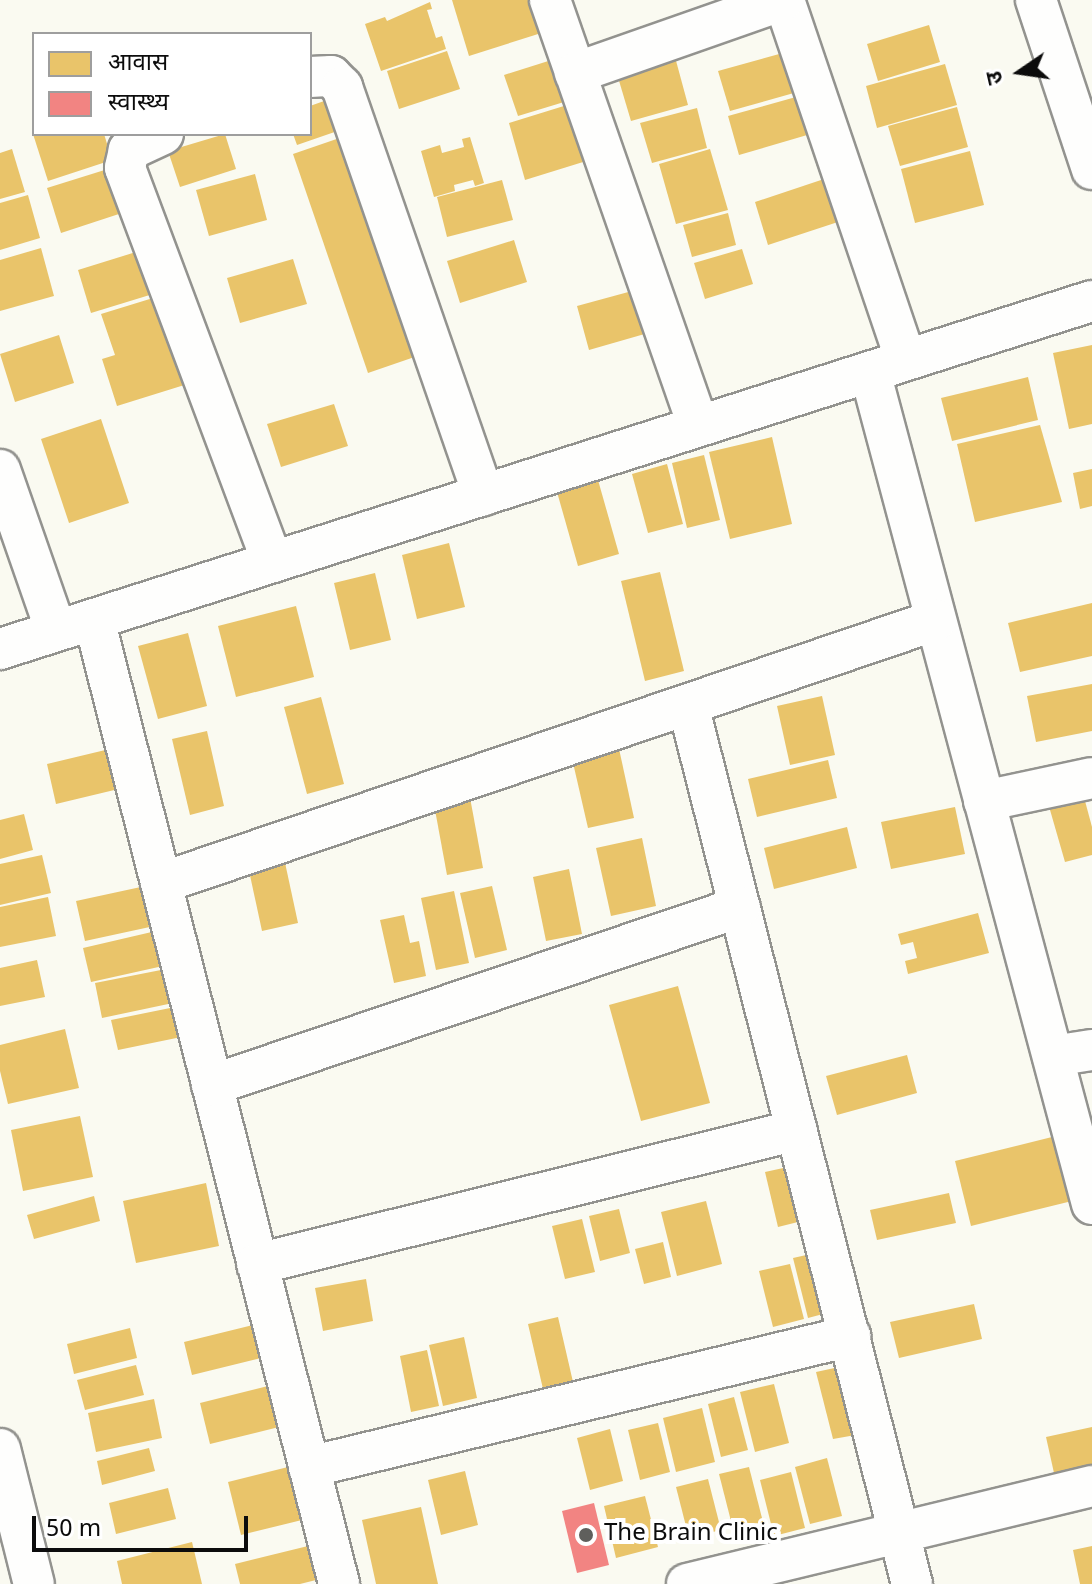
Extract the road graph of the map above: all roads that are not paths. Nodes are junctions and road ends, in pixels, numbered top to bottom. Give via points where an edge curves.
1 (550, 0) edge
2 (784, 0) edge
3 (1036, 0) edge
4 (575, 73) junction
5 (312, 77) edge
6 (159, 136) edge
7 (1092, 169) edge
8 (1092, 301) edge
9 (888, 366) junction
10 (698, 426) junction
11 (0, 470) edge
12 (483, 495) junction
13 (272, 562) junction
14 (94, 619) junction
15 (936, 620) junction
16 (56, 631) junction
17 (0, 649) edge
18 (688, 705) junction
19 (1092, 778) edge
20 (984, 801) junction
21 (161, 883) junction
22 (740, 907) junction
23 (1092, 1050) edge
24 (1053, 1056) junction
25 (212, 1085) junction
26 (797, 1130) junction
27 (1092, 1204) edge
28 (257, 1264) junction
29 (850, 1336) junction
30 (0, 1449) edge
31 (309, 1467) junction
32 (1092, 1486) edge
33 (900, 1533) junction
34 (34, 1584) edge
35 (339, 1584) edge
36 (687, 1584) edge
37 (912, 1584) edge

1 - 4 street
2 - 4 street
2 - 9 street
3 - 7 street
4 - 10 street
5 - 12 street via 331,76 342,87
6 - 13 street via 129,150 125,168
8 - 9 street
9 - 10 street
9 - 15 street
10 - 12 street
11 - 16 street
12 - 13 street
13 - 14 street
14 - 16 street
14 - 21 street
15 - 18 street
15 - 20 street
16 - 17 street
18 - 21 street
18 - 22 street
19 - 20 street
20 - 24 street
21 - 25 street
22 - 25 street
22 - 26 street
23 - 24 street
24 - 27 street
25 - 28 street
26 - 28 street
26 - 29 street
28 - 31 street
29 - 31 street
29 - 33 street
30 - 34 street
31 - 35 street
32 - 33 street
33 - 36 street
33 - 37 street

